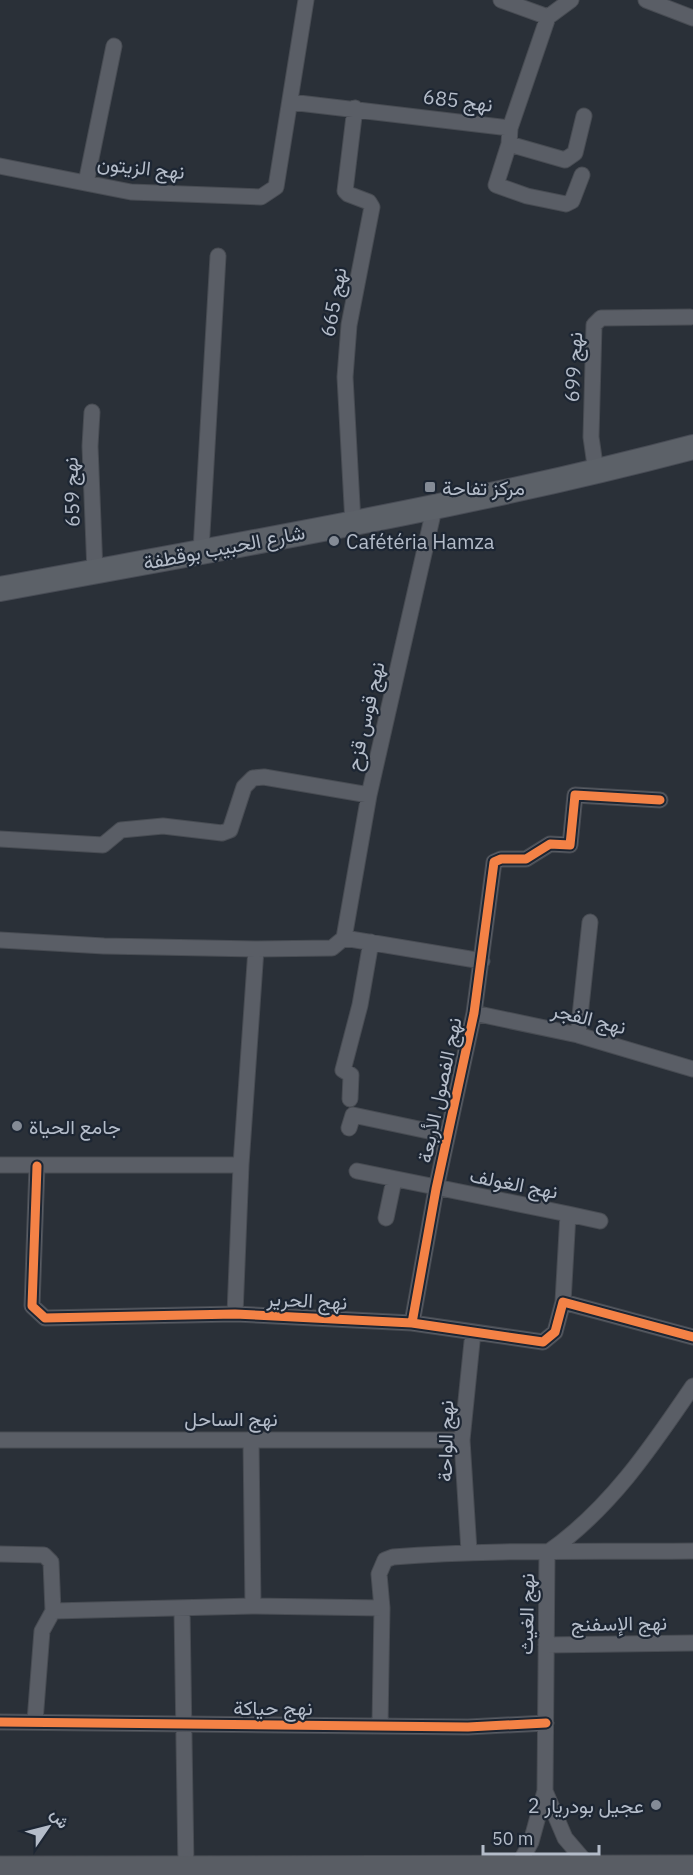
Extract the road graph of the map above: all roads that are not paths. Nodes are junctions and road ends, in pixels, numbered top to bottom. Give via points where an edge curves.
1 (306, 0) edge
2 (501, 0) edge
3 (571, 0) edge
4 (646, 0) edge
5 (548, 17) junction
6 (693, 18) edge
7 (114, 46) dead end
8 (290, 102) junction
9 (355, 108) junction
10 (584, 116) dead end
11 (510, 128) junction
12 (509, 144) junction
13 (0, 166) edge
14 (582, 175) dead end
15 (86, 183) junction
16 (218, 256) dead end
17 (690, 316) dead end
18 (92, 412) dead end
19 (693, 447) edge
20 (596, 472) junction
21 (435, 505) junction
22 (353, 523) junction
23 (201, 551) junction
24 (94, 572) junction
25 (0, 589) edge
26 (369, 795) junction
27 (660, 800) dead end
28 (0, 839) edge
29 (590, 922) dead end
30 (344, 938) junction
31 (0, 940) edge
32 (371, 942) junction
33 (256, 949) junction
34 (482, 961) junction
35 (474, 1014) junction
36 (578, 1035) junction
37 (693, 1069) edge
38 (350, 1099) dead end
39 (349, 1128) dead end
40 (447, 1135) junction
41 (0, 1166) edge
42 (38, 1166) junction
43 (241, 1166) junction
44 (357, 1171) dead end
45 (394, 1180) junction
46 (436, 1190) junction
47 (568, 1214) junction
48 (386, 1218) dead end
49 (600, 1221) dead end
50 (563, 1302) junction
51 (235, 1314) junction
52 (412, 1323) junction
53 (473, 1332) junction
54 (693, 1337) edge
55 (693, 1386) edge
56 (251, 1439) junction
57 (0, 1440) edge
58 (462, 1440) junction
59 (469, 1551) junction
60 (693, 1551) edge
61 (547, 1553) junction
62 (0, 1554) edge
63 (253, 1606) junction
64 (382, 1608) junction
65 (182, 1609) junction
66 (53, 1611) junction
67 (693, 1643) edge
68 (546, 1645) junction
69 (35, 1721) junction
70 (0, 1722) edge
71 (546, 1723) junction
72 (182, 1725) junction
73 (380, 1725) junction
74 (545, 1791) junction
75 (519, 1864) junction
76 (589, 1866) junction
77 (693, 1866) edge
78 (0, 1867) edge
79 (186, 1868) junction
80 (98, 1871) edge

1 - 8 street
2 - 5 street
3 - 5 street
4 - 6 street
5 - 11 street, نهج 685
7 - 15 street
8 - 9 street, نهج 685
8 - 15 street, نهج الزيتون via 276,187 261,197 131,192
9 - 11 street, نهج 685
9 - 22 street, نهج 665 via 345,191 372,207 346,354
10 - 12 street via 575,153 565,160
11 - 12 street
12 - 14 street via 496,185 566,204 572,201
13 - 15 street, نهج الزيتون
16 - 23 street
17 - 20 street, نهج 699 via 601,318 594,325 591,437
18 - 24 street, نهج 659
19 - 20 main road, شارع الحبيب بوقطفة
20 - 21 main road, شارع الحبيب بوقطفة
21 - 22 main road, شارع الحبيب بوقطفة
21 - 26 street, نهج قوس قزح
22 - 23 main road, شارع الحبيب بوقطفة
23 - 24 main road, شارع الحبيب بوقطفة
24 - 25 main road, شارع الحبيب بوقطفة
26 - 28 street via 254,778 244,787 230,830 222,832 163,826 121,830 103,845
26 - 30 street, نهج قوس قزح
27 - 34 street, نهج الفصول الأربعة via 575,795 570,845 550,844 526,859 494,862
29 - 36 street
30 - 32 street
30 - 33 street via 332,948
31 - 33 street
32 - 34 street
32 - 38 street via 343,1070 351,1075
33 - 43 street
34 - 35 street, نهج الفصول الأربعة
35 - 36 street, نهج الفجر
35 - 40 street, نهج الفصول الأربعة
36 - 37 street, نهج الفجر
39 - 40 street via 353,1115
40 - 46 street, نهج الفصول الأربعة
41 - 42 street
42 - 43 street
42 - 51 street, نهج الحرير via 32,1306 45,1318
43 - 51 street
44 - 45 street, نهج الغولف
45 - 46 street, نهج الغولف
45 - 48 street
46 - 47 street, نهج الغولف
46 - 52 street, نهج الفصول الأربعة
47 - 49 street
47 - 50 street, نهج الغولف
50 - 53 street, نهج الحرير via 555,1332 543,1342
50 - 54 street
51 - 52 street, نهج الحرير
52 - 53 street, نهج الحرير
53 - 58 street, نهج الواحة
55 - 61 street, نهج الغيث via 619,1488 574,1534
56 - 57 street, نهج الساحل
56 - 58 street, نهج الساحل
56 - 63 street
58 - 59 street, نهج الواحة
59 - 61 street
59 - 64 street via 385,1560 379,1574
60 - 61 street
61 - 68 street, نهج الغيث
62 - 66 street via 44,1555 49,1559
63 - 64 street
63 - 65 street
64 - 73 street
65 - 66 street
65 - 72 street
66 - 69 street via 42,1631
67 - 68 street, نهج الإسفنج
68 - 71 street, نهج الغيث
69 - 70 street, نهج حياكة
69 - 72 street, نهج حياكة
71 - 73 street, نهج حياكة via 468,1727
71 - 74 street, نهج الغيث
72 - 73 street, نهج حياكة
72 - 79 street
74 - 75 street, نهج الغيث via 531,1842
74 - 76 street, نهج الغيث via 566,1838
75 - 76 main road
75 - 79 main road
76 - 77 main road
78 - 80 main road
79 - 80 main road

